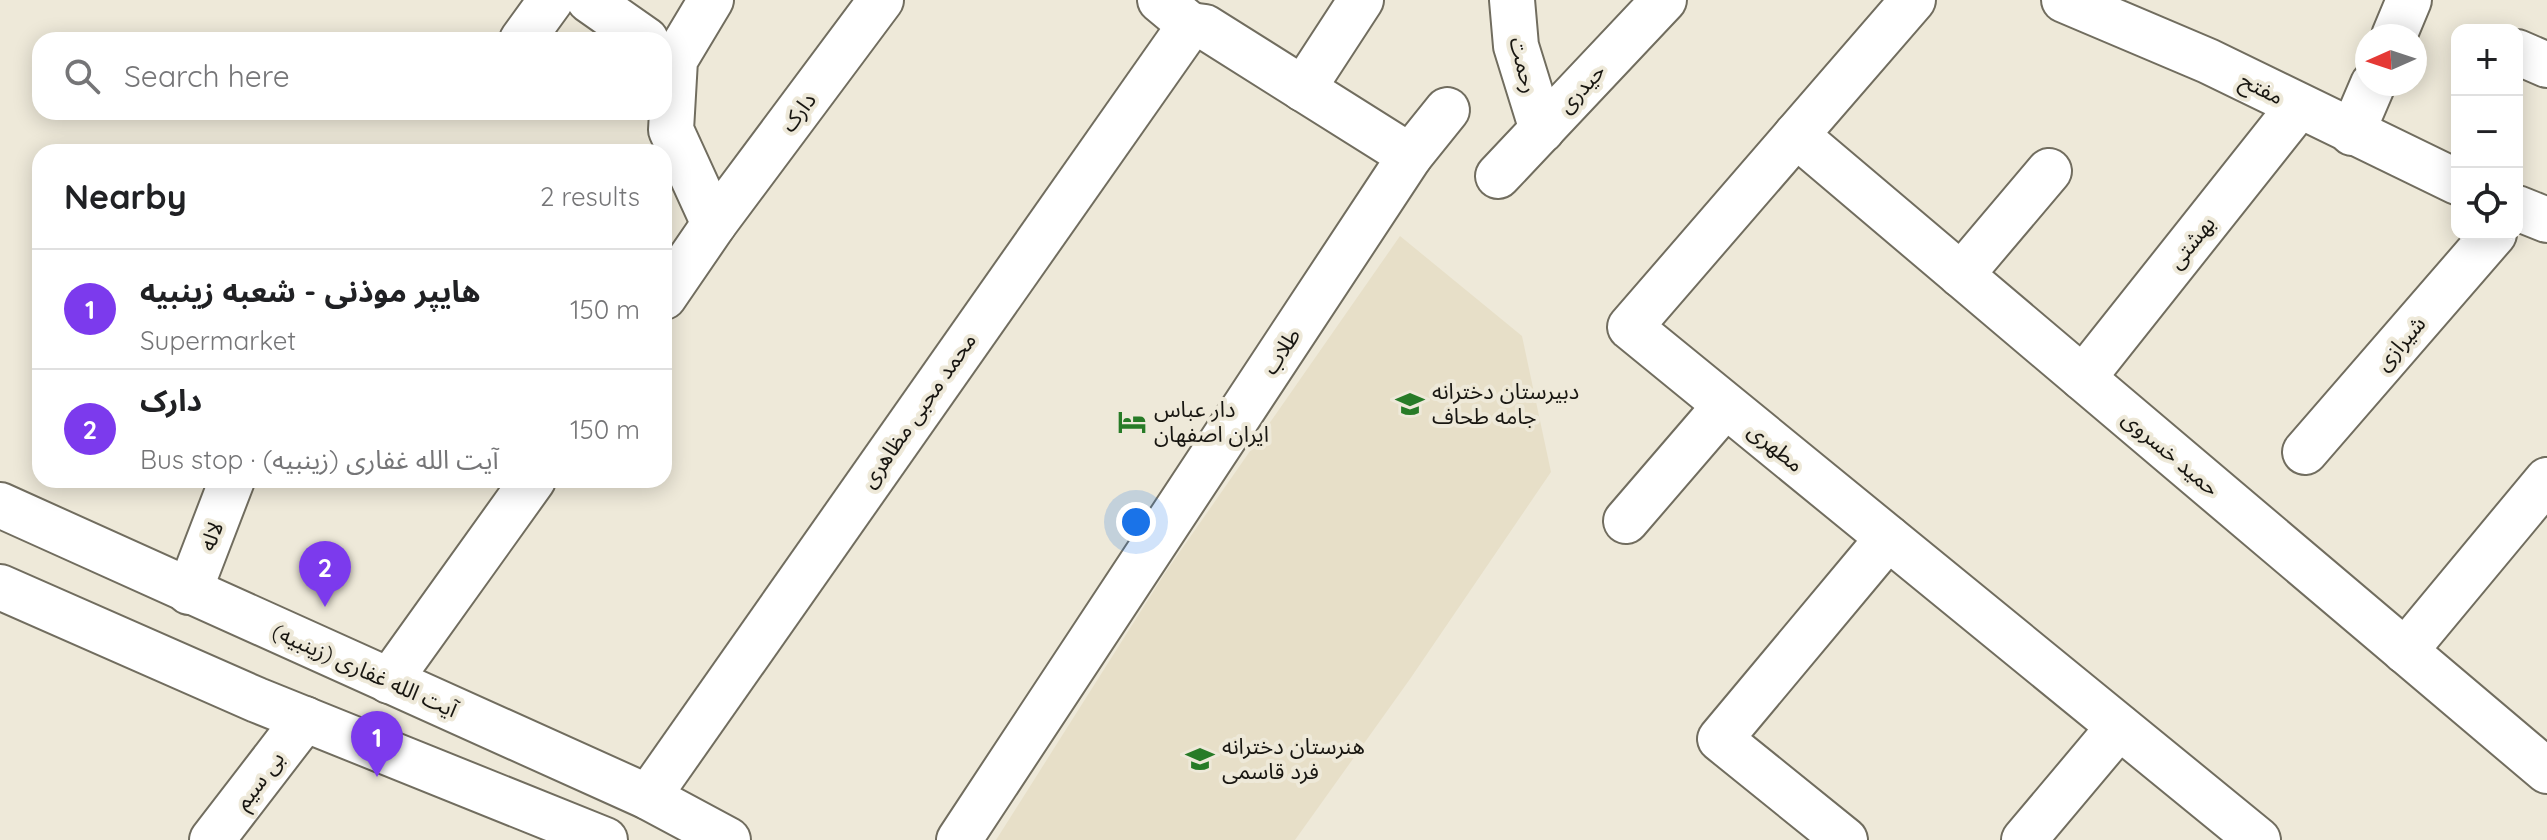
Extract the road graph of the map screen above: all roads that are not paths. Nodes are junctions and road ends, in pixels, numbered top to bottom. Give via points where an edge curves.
1 (551, 0) edge
2 (589, 0) edge
3 (711, 0) edge
4 (881, 0) edge
5 (1361, 0) edge
6 (1512, 0) edge
7 (1664, 0) edge
8 (1913, 0) edge
9 (2064, 0) edge
10 (2409, 0) edge
11 (1175, 13) edge
12 (2399, 24) edge
13 (528, 32) edge
14 (635, 32) edge
15 (672, 41) edge
16 (2523, 55) edge
17 (2547, 65) edge
18 (1303, 89) junction
19 (2368, 96) edge
20 (2299, 106) junction
21 (1447, 110) dead end
22 (670, 120) edge
23 (1542, 130) junction
24 (2352, 133) junction
25 (1796, 135) junction
26 (1410, 156) junction
27 (2049, 171) dead end
28 (1498, 176) dead end
29 (2451, 179) edge
30 (2523, 210) edge
31 (2547, 220) edge
32 (714, 224) junction
33 (2489, 240) edge
34 (1961, 275) junction
35 (672, 285) edge
36 (2083, 378) junction
37 (1725, 406) junction
38 (2305, 452) dead end
39 (2547, 480) edge
40 (229, 488) edge
41 (527, 488) edge
42 (0, 505) edge
43 (1626, 521) dead end
44 (1888, 538) junction
45 (0, 587) edge
46 (189, 592) junction
47 (2405, 651) junction
48 (389, 681) junction
49 (305, 719) junction
50 (2119, 727) junction
51 (585, 768) junction
52 (2547, 771) edge
53 (648, 797) junction
54 (504, 798) junction
55 (212, 840) edge
56 (605, 840) edge
57 (673, 840) edge
58 (706, 840) edge
59 (728, 840) edge
60 (959, 840) edge
61 (1845, 840) edge
62 (2024, 840) edge
63 (2258, 840) edge

1 - 13 street
2 - 14 street
3 - 15 street
4 - 32 street, دارک
5 - 18 street
6 - 23 street, رحمت via 1516,46
7 - 23 street, حیدری
8 - 25 street, مطهری
9 - 20 street, مفتح
10 - 12 street
11 - 18 street
11 - 53 street, محمد محبی مظاهری
16 - 17 street
18 - 26 street
19 - 24 street
20 - 24 street, مفتح
20 - 36 street, بهشتی
21 - 26 street, طلاب
22 - 32 street
23 - 28 street, حیدری
24 - 29 street, مفتح
25 - 34 street, حمید خسروی
25 - 37 street, مطهری via 1630,327
26 - 60 street, طلاب
27 - 34 street
30 - 31 street
32 - 35 street, دارک
33 - 38 street, شیرازی
34 - 36 street, حمید خسروی
36 - 47 street, حمید خسروی
37 - 43 street
37 - 44 street, مطهری
39 - 47 street
40 - 46 street, لاله
41 - 48 street
42 - 46 street, آیت الله غفاری (زینبیه)
44 - 50 street, مطهری
44 - 61 street via 1720,739
45 - 49 street
46 - 48 street, آیت الله غفاری (زینبیه)
47 - 52 street, حمید خسروی
48 - 51 street, آیت الله غفاری (زینبیه)
49 - 54 street
49 - 55 street, بی سیم
50 - 62 street
50 - 63 street, مطهری
51 - 53 street, آیت الله غفاری (زینبیه)
51 - 54 street via 594,797 585,807
53 - 59 street, آیت الله غفاری (زینبیه)
54 - 56 street
57 - 58 street

